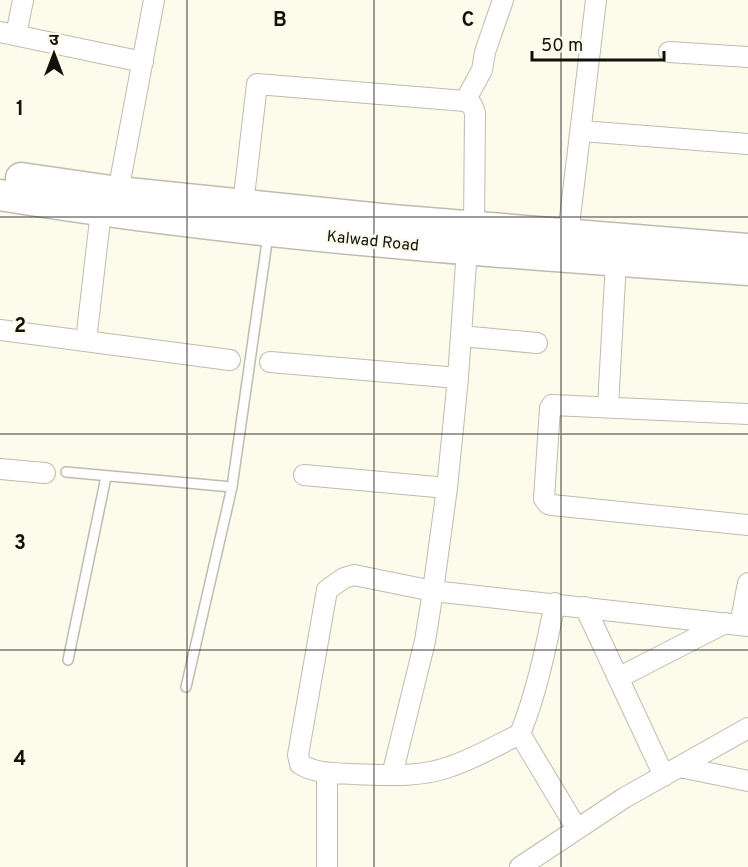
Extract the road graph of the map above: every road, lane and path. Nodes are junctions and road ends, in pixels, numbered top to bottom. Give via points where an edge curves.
1 (22, 0) edge
2 (154, 0) edge
3 (503, 0) edge
4 (596, 0) edge
5 (8, 34) edge
6 (669, 52) dead end
7 (748, 57) edge
8 (142, 62) junction
9 (465, 101) junction
10 (582, 131) junction
11 (748, 144) edge
12 (0, 175) edge
13 (0, 195) edge
14 (110, 202) junction
15 (243, 205) junction
16 (269, 230) junction
17 (568, 234) junction
18 (471, 238) junction
19 (748, 249) edge
20 (616, 261) junction
21 (748, 270) edge
22 (0, 330) edge
23 (461, 336) junction
24 (86, 341) junction
25 (537, 343) dead end
26 (230, 360) dead end
27 (270, 362) dead end
28 (458, 378) junction
29 (608, 407) junction
30 (748, 414) edge
31 (0, 469) edge
32 (45, 472) dead end
33 (66, 472) dead end
34 (304, 475) dead end
35 (106, 477) junction
36 (232, 488) junction
37 (447, 488) junction
38 (748, 525) edge
39 (748, 583) edge
40 (433, 591) junction
41 (555, 603) junction
42 (585, 607) junction
43 (738, 624) edge
44 (68, 660) dead end
45 (618, 678) junction
46 (186, 687) dead end
47 (748, 728) edge
48 (520, 734) junction
49 (672, 771) junction
50 (327, 773) junction
51 (392, 775) junction
52 (748, 781) edge
53 (577, 829) junction
54 (327, 867) edge
55 (520, 867) edge

1 - 5 street
2 - 8 street
3 - 9 street via 482,70
4 - 10 street
5 - 8 street
6 - 7 street
8 - 14 street
9 - 15 street via 257,84
9 - 18 street via 475,113
10 - 11 street
10 - 17 street
12 - 14 main road, Kalwad Road
13 - 14 main road, Kalwad Road
14 - 15 main road, Kalwad Road
14 - 16 main road, Kalwad Road
14 - 24 street
15 - 18 main road, Kalwad Road
16 - 18 main road, Kalwad Road
16 - 36 lane
17 - 18 main road, Kalwad Road
17 - 19 main road, Kalwad Road
18 - 20 main road, Kalwad Road
18 - 23 street
20 - 21 main road, Kalwad Road
20 - 29 street
22 - 24 street
23 - 25 street
23 - 28 street
24 - 26 street
27 - 28 street
28 - 37 street
29 - 30 street
29 - 38 street via 551,406 544,499 548,504
31 - 32 street
33 - 35 lane
34 - 37 street
35 - 36 lane
35 - 44 lane
36 - 46 lane
37 - 40 street
39 - 43 street
40 - 41 street
40 - 50 street via 354,575 327,590 298,755 300,764
40 - 51 street via 425,641
41 - 42 street
41 - 48 street via 529,713
42 - 43 street
42 - 45 street
43 - 45 street
45 - 49 street
47 - 49 street
48 - 51 street via 449,767
48 - 53 street
49 - 52 street
49 - 53 street
50 - 51 street
50 - 54 street
53 - 55 street

